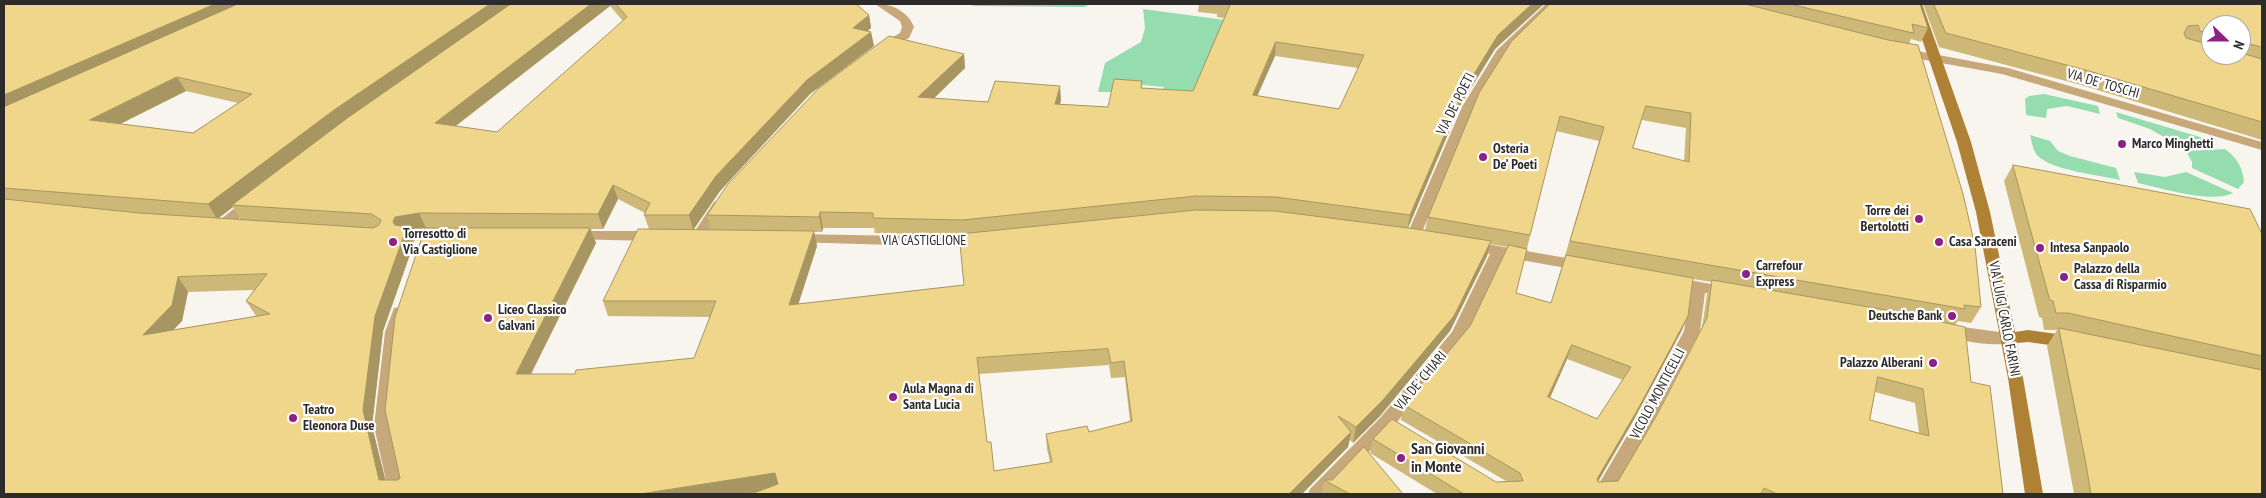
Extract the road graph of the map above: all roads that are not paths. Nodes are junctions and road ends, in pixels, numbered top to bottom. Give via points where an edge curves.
1 (881, 4) edge
2 (1552, 4) edge
3 (1916, 4) edge
4 (1889, 50) edge
5 (869, 58) edge
6 (1934, 58) junction
7 (2262, 147) edge
8 (265, 192) edge
9 (726, 195) edge
10 (203, 224) edge
11 (221, 226) junction
12 (241, 227) edge
13 (1394, 234) edge
14 (409, 236) edge
15 (455, 236) edge
16 (562, 236) edge
17 (698, 237) junction
18 (717, 237) edge
19 (1413, 237) junction
20 (784, 238) edge
21 (993, 239) edge
22 (1432, 240) edge
23 (1451, 243) edge
24 (1499, 251) junction
25 (1594, 268) edge
26 (1660, 280) edge
27 (1698, 287) junction
28 (405, 295) edge
29 (1746, 295) edge
30 (1935, 329) edge
31 (2008, 338) junction
32 (2088, 345) edge
33 (1387, 422) junction
34 (1403, 431) edge
35 (398, 494) edge
36 (1317, 494) edge
37 (1602, 494) edge
38 (2034, 494) edge

1 - 5 street via 905,19 908,27 905,36
2 - 19 street, VIA DE' POETI via 1501,53 1468,107
3 - 6 street, VIA LUIGI CARLO FARINI
4 - 6 street, VIA DE' TOSCHI
6 - 7 street, VIA DE' TOSCHI via 2004,71
6 - 31 street, VIA LUIGI CARLO FARINI via 1977,186
8 - 11 street
9 - 17 street
10 - 11 street
11 - 12 street
13 - 19 street
14 - 15 street via 424,243
16 - 17 street
17 - 18 street
19 - 22 street
20 - 21 street, VIA CASTIGLIONE via 964,242
23 - 24 street
24 - 25 street
24 - 33 street, VIA DE' CHIARI via 1459,335
26 - 27 street
27 - 29 street
27 - 37 street, VICOLO MONTICELLI via 1692,331
28 - 35 street via 393,332 383,426
30 - 31 street
31 - 32 street via 2056,338
31 - 38 street, VIA LUIGI CARLO FARINI
33 - 34 street
33 - 36 street, VIA DE' CHIARI

